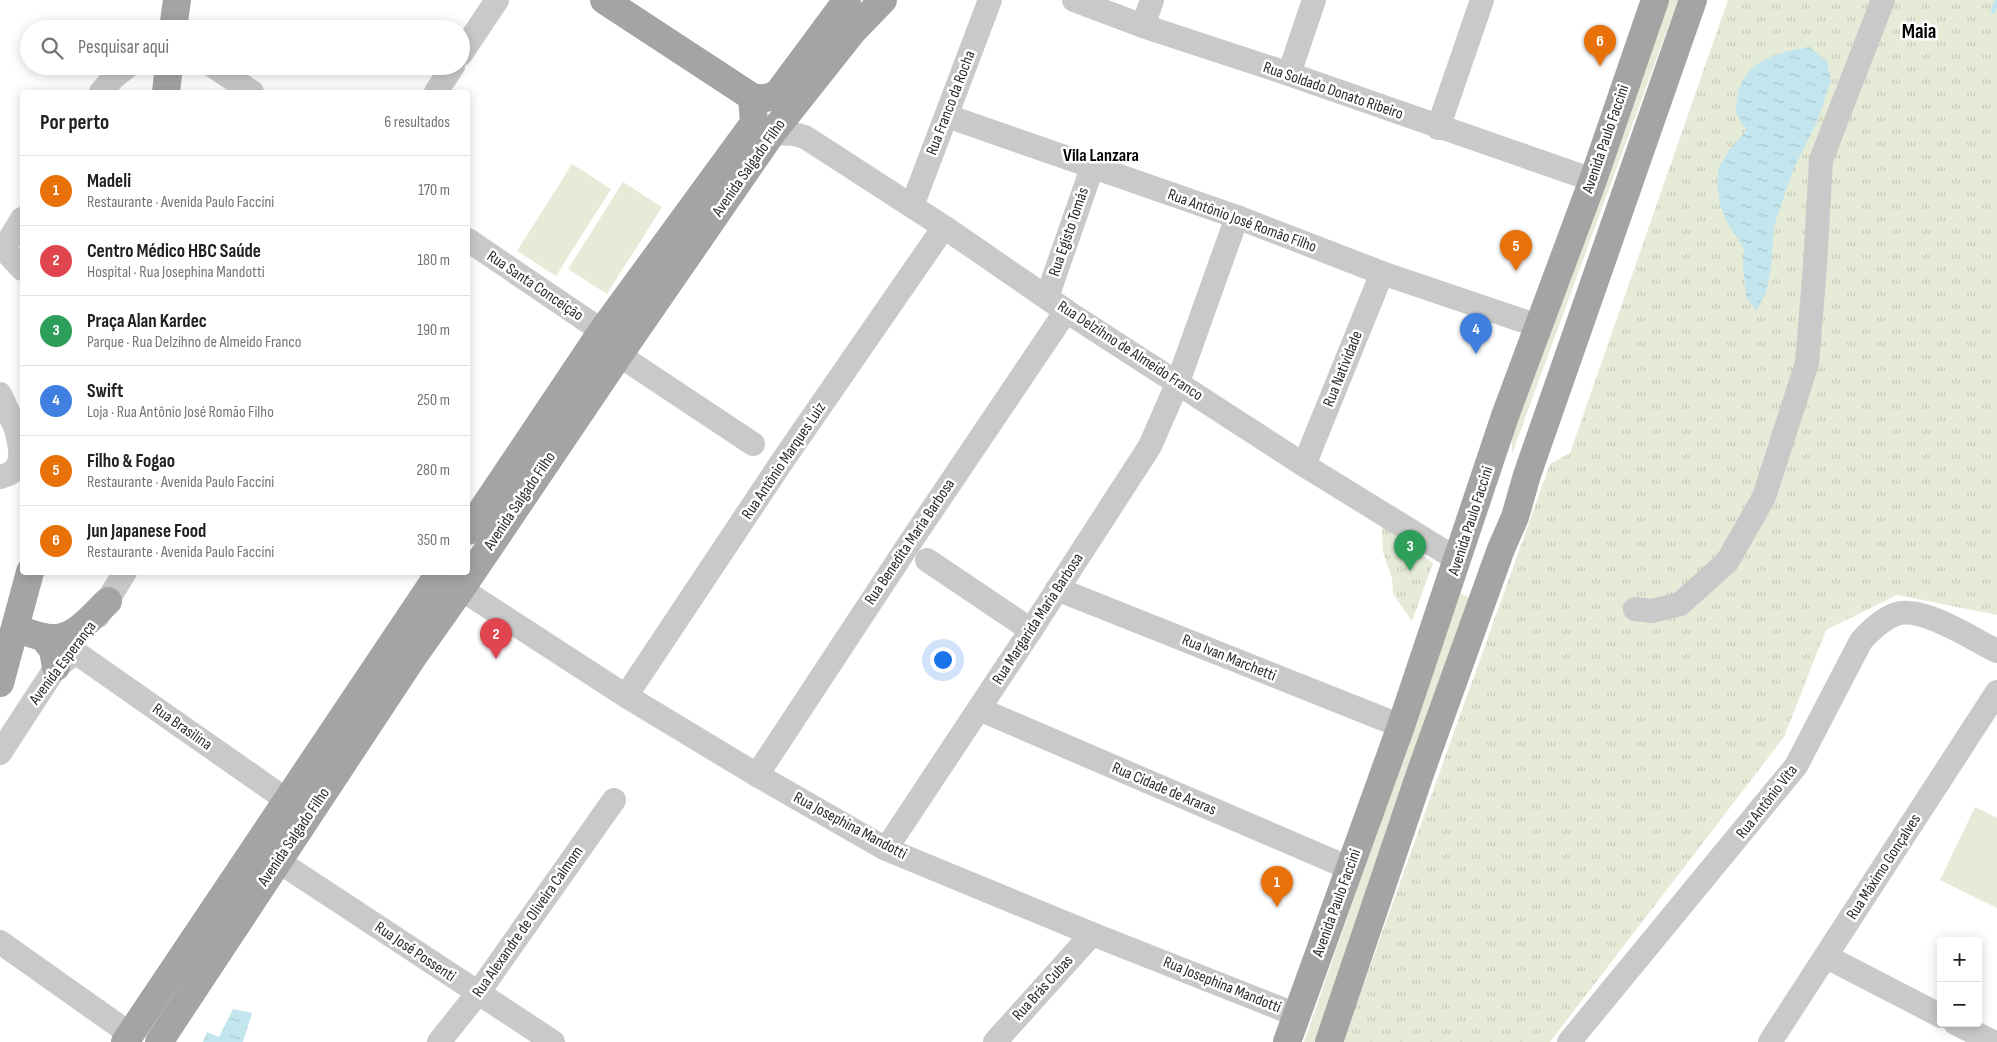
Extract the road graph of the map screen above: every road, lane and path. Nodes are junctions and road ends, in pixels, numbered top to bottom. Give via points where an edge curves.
1 (177, 0) edge
2 (497, 0) edge
3 (604, 0) edge
4 (883, 0) edge
5 (990, 0) edge
6 (1074, 0) edge
7 (1152, 0) edge
8 (1314, 0) edge
9 (1482, 0) edge
10 (1655, 0) edge
11 (1693, 0) edge
12 (1883, 0) edge
13 (843, 4) edge
14 (174, 20) edge
15 (1143, 26) junction
16 (470, 40) edge
17 (1289, 74) junction
18 (117, 75) edge
19 (168, 75) edge
20 (226, 75) edge
21 (447, 75) edge
22 (103, 90) edge
23 (166, 90) edge
24 (249, 90) edge
25 (437, 90) edge
26 (752, 97) junction
27 (798, 101) junction
28 (947, 116) junction
29 (1438, 128) junction
30 (772, 133) junction
31 (806, 137) junction
32 (1092, 168) junction
33 (1592, 180) junction
34 (912, 206) junction
35 (1237, 217) junction
36 (20, 222) edge
37 (944, 227) junction
38 (470, 241) edge
39 (1, 255) edge
40 (20, 268) edge
41 (20, 273) edge
42 (1382, 273) junction
43 (1047, 297) junction
44 (1066, 311) junction
45 (1538, 326) junction
46 (602, 331) junction
47 (619, 355) junction
48 (1178, 382) junction
49 (0, 394) edge
50 (1505, 416) junction
51 (19, 433) edge
52 (753, 444) dead end
53 (20, 461) edge
54 (1304, 465) junction
55 (1527, 475) junction
56 (0, 477) edge
57 (470, 529) edge
58 (927, 560) dead end
59 (1458, 560) junction
60 (29, 575) edge
61 (123, 575) edge
62 (438, 575) edge
63 (461, 589) junction
64 (1057, 589) junction
65 (1483, 600) junction
66 (108, 601) junction
67 (1643, 610) dead end
68 (16, 628) junction
69 (1031, 630) junction
70 (43, 637) junction
71 (1997, 651) edge
72 (66, 660) junction
73 (0, 683) edge
74 (1997, 692) edge
75 (626, 696) junction
76 (979, 709) junction
77 (1402, 726) junction
78 (0, 752) edge
79 (757, 775) junction
80 (614, 800) dead end
81 (288, 801) junction
82 (886, 849) junction
83 (278, 861) junction
84 (1349, 868) junction
85 (1092, 934) junction
86 (0, 942) edge
87 (1826, 957) junction
88 (478, 993) junction
89 (1297, 1015) junction
90 (1937, 1019) edge
91 (1951, 1027) edge
92 (128, 1038) edge
93 (160, 1042) edge
94 (439, 1042) edge
95 (553, 1042) edge
96 (994, 1042) edge
97 (1287, 1042) edge
98 (1329, 1042) edge
99 (1569, 1042) edge
100 (1770, 1042) edge
101 (1993, 1042) edge

1 - 14 main road
2 - 16 street
3 - 26 main road
4 - 27 main road, Avenida Salgado Filho via 853,31
5 - 28 street, Rua Franco da Rocha
6 - 15 street, Rua Soldado Donato Ribeiro
7 - 15 street
8 - 17 street
9 - 29 street
10 - 33 main road, Avenida Paulo Faccini
11 - 55 main road
12 - 67 street via 1821,160 1807,363 1764,497 1727,562 1680,604
13 - 26 main road, Avenida Salgado Filho via 778,93 766,99
15 - 17 street, Rua Soldado Donato Ribeiro
17 - 29 street, Rua Soldado Donato Ribeiro
18 - 22 street
19 - 23 main road
20 - 24 street
21 - 25 street
26 - 46 main road, Avenida Salgado Filho via 754,123
27 - 30 main road, Avenida Salgado Filho
27 - 31 street via 798,116
28 - 32 street, Rua Antônio José Romão Filho
28 - 34 street, Rua Franco da Rocha
29 - 33 street, Rua Soldado Donato Ribeiro
30 - 31 street, Rua Delzihno de Almeido Franco
30 - 47 main road, Avenida Salgado Filho
31 - 34 street, Rua Delzihno de Almeido Franco
32 - 35 street, Rua Antônio José Romão Filho
32 - 43 street, Rua Egisto Tomás
33 - 45 main road, Avenida Paulo Faccini
34 - 37 street, Rua Delzihno de Almeido Franco
35 - 42 street, Rua Antônio José Romão Filho
35 - 48 street, Rua Margarida Maria Barbosa
36 - 39 street
37 - 43 street, Rua Delzihno de Almeido Franco
37 - 75 street, Rua Antônio Marques Luiz
38 - 46 street, Rua Santa Conceição
39 - 40 street
39 - 41 street
42 - 45 street, Rua Antônio José Romão Filho
42 - 54 street, Rua Natividade
43 - 44 street, Rua Delzihno de Almeido Franco
44 - 48 street, Rua Delzihno de Almeido Franco
44 - 79 street, Rua Benedita Maria Barbosa
45 - 50 main road, Avenida Paulo Faccini
46 - 57 main road, Avenida Salgado Filho
47 - 52 street
47 - 63 main road, Avenida Salgado Filho
48 - 54 street, Rua Delzihno de Almeido Franco
48 - 64 street, Rua Margarida Maria Barbosa via 1150,446
49 - 51 street
50 - 55 main road via 1498,462 1504,473 1516,477
50 - 59 main road, Avenida Paulo Faccini
53 - 56 street via 11,472
54 - 59 street, Rua Delzihno de Almeido Franco
55 - 65 main road via 1515,517
58 - 69 street
59 - 65 main road via 1474,578
59 - 77 main road, Avenida Paulo Faccini
60 - 68 main road
61 - 66 street, Avenida Esperança
62 - 81 main road, Avenida Salgado Filho
63 - 75 street, Rua Josephina Mandotti
63 - 83 main road, Avenida Salgado Filho
64 - 69 street, Rua Margarida Maria Barbosa
64 - 77 street, Rua Ivan Marchetti
65 - 98 main road
66 - 70 main road via 75,631 62,638
66 - 72 street, Avenida Esperança
68 - 70 main road
68 - 73 main road
69 - 76 street, Rua Margarida Maria Barbosa
70 - 72 main road
71 - 99 street, Rua Antônio Vita via 1930,617 1905,612 1895,614 1868,633 1796,766
72 - 78 street, Avenida Esperança
72 - 81 street, Rua Brasilina
74 - 87 street, Rua Máximo Gonçalves
75 - 79 street, Rua Josephina Mandotti
76 - 82 street, Rua Margarida Maria Barbosa
76 - 84 street, Rua Cidade de Araras
77 - 84 main road, Avenida Paulo Faccini
79 - 82 street, Rua Josephina Mandotti
80 - 88 street, Rua Alexandre de Oliveira Calmom
81 - 92 main road, Avenida Salgado Filho
82 - 85 street, Rua Josephina Mandotti
83 - 88 street, Rua José Possenti
83 - 93 main road, Avenida Salgado Filho
84 - 89 main road, Avenida Paulo Faccini
85 - 89 street, Rua Josephina Mandotti
85 - 96 street, Rua Brás Cubas
86 - 92 street
87 - 90 street
87 - 100 street, Rua Máximo Gonçalves
88 - 94 street, Rua Alexandre de Oliveira Calmom
88 - 95 street, Rua José Possenti
89 - 97 main road, Avenida Paulo Faccini
91 - 101 street

